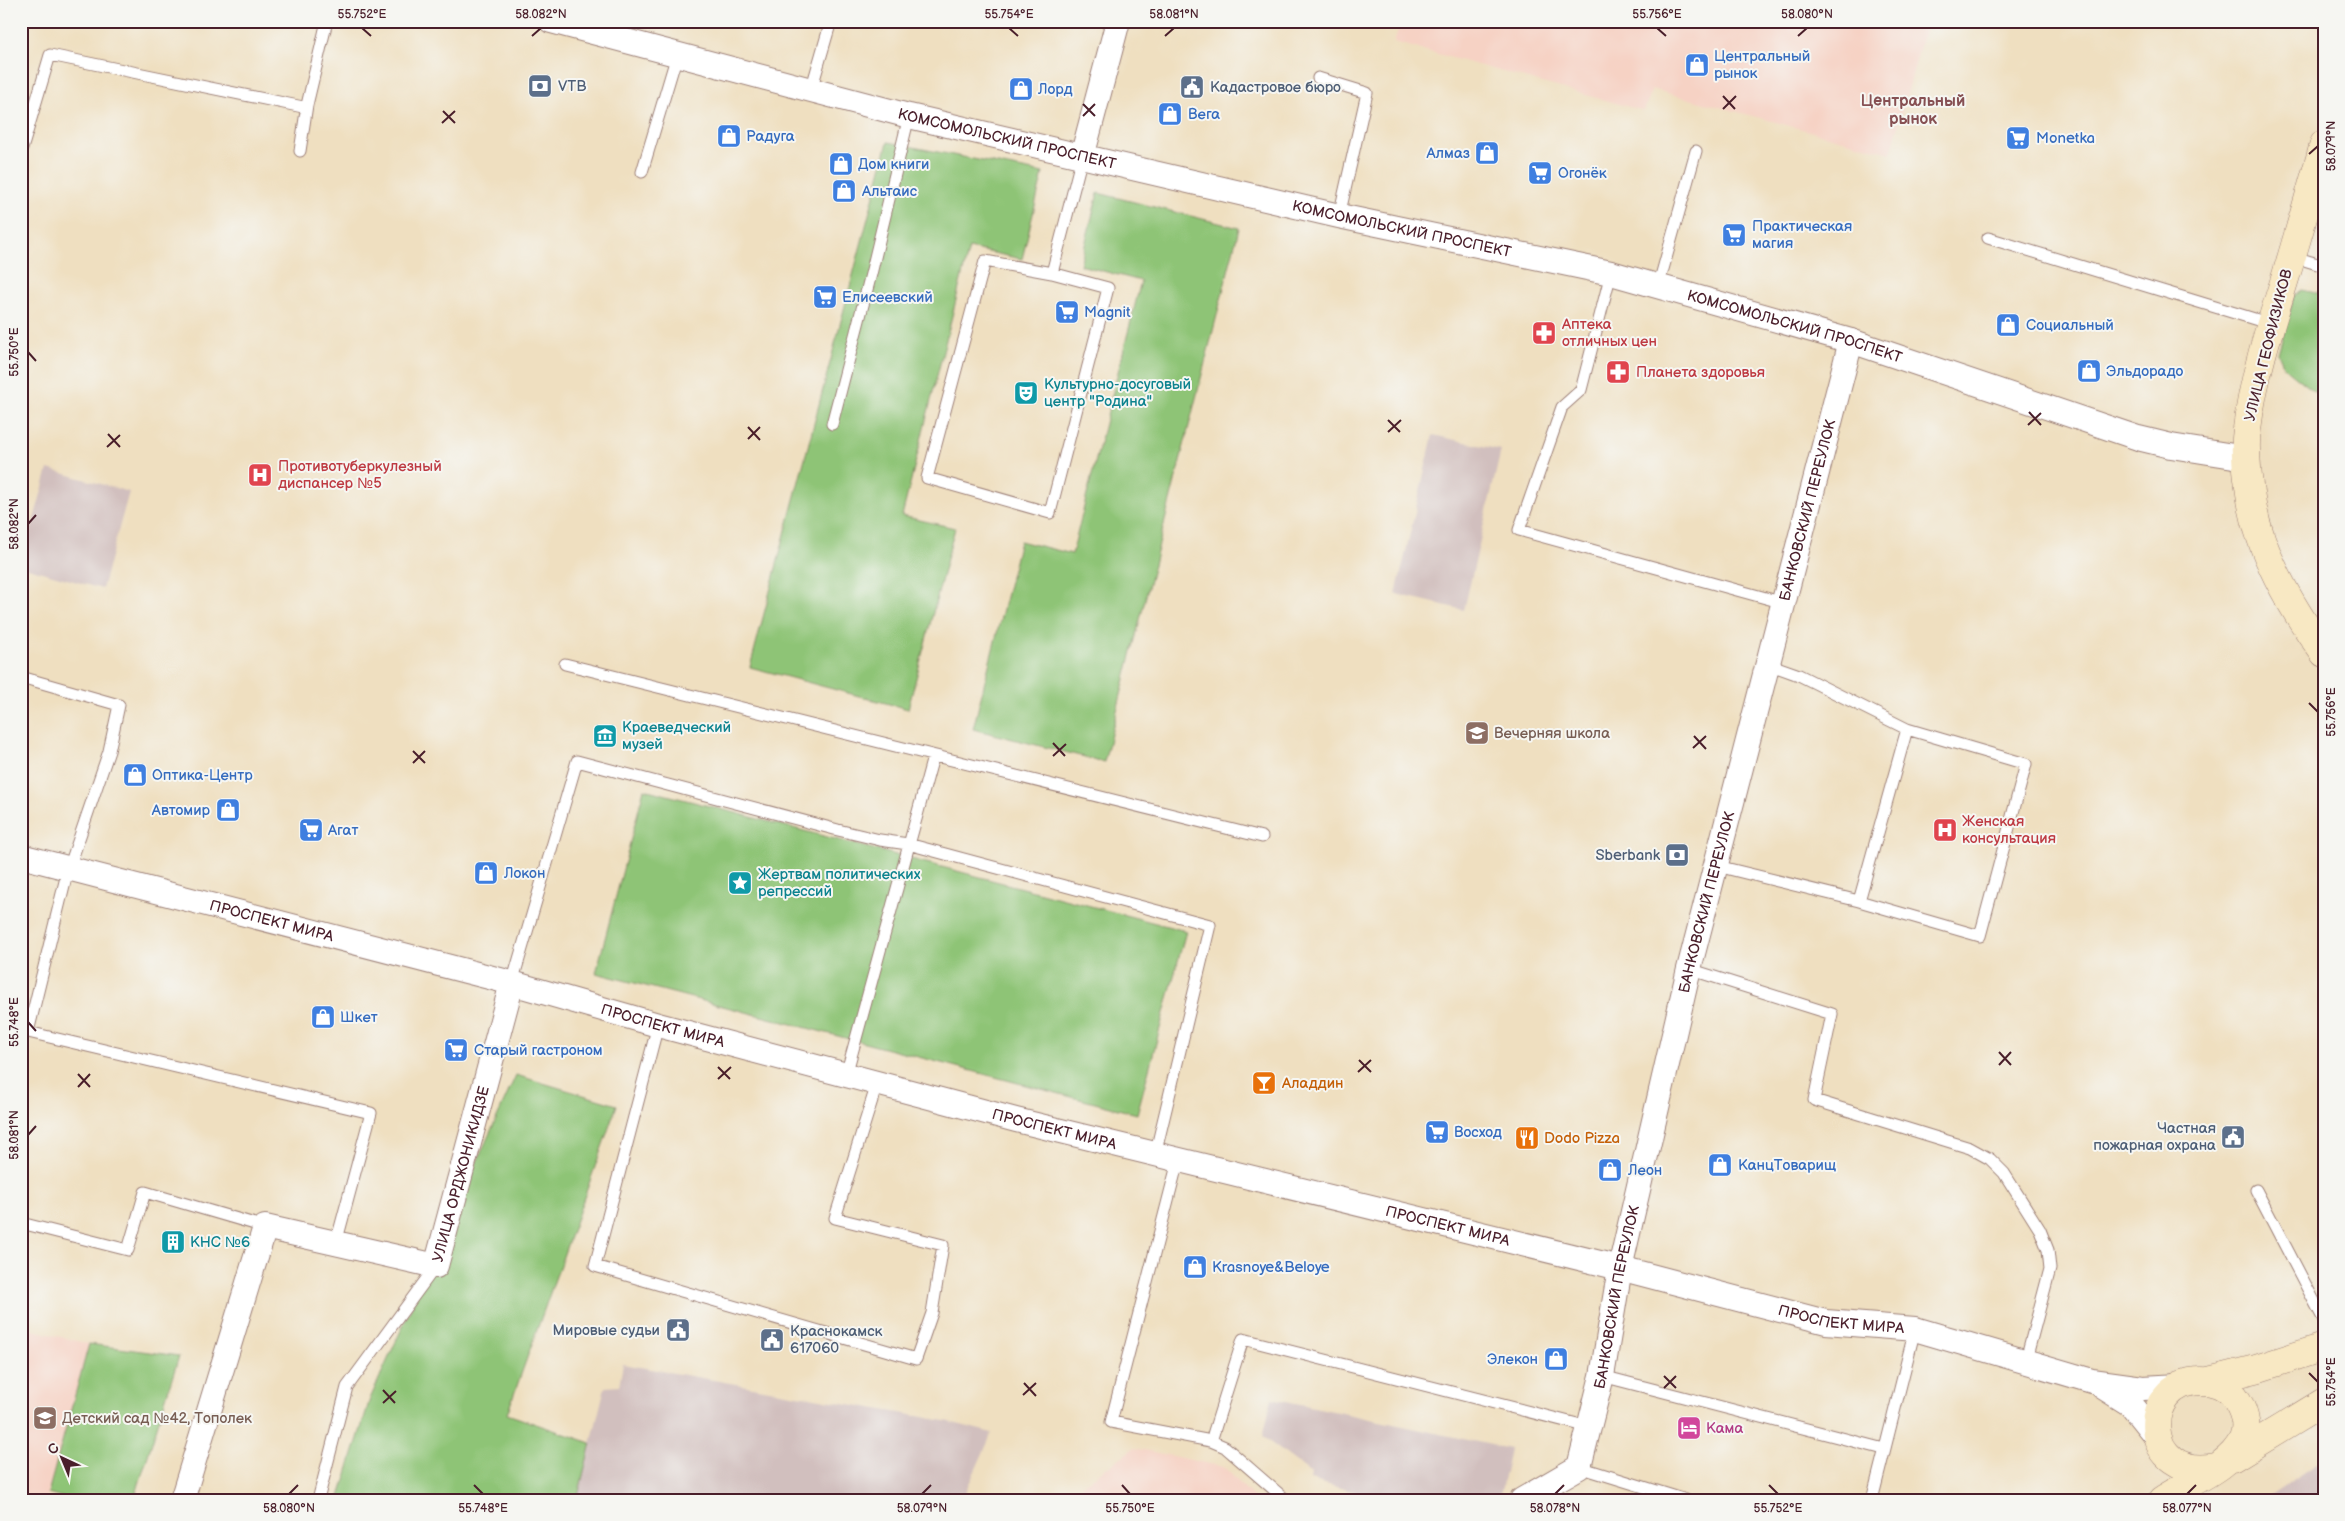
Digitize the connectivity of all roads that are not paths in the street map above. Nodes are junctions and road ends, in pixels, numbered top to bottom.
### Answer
1 (327, 21) edge
2 (551, 21) edge
3 (831, 21) edge
4 (1118, 21) edge
5 (677, 55) junction
6 (1318, 78) dead end
7 (811, 90) junction
8 (307, 104) junction
9 (909, 116) junction
10 (2324, 144) edge
11 (22, 149) dead end
12 (1696, 151) dead end
13 (300, 152) dead end
14 (1082, 157) junction
15 (642, 172) dead end
16 (2315, 212) edge
17 (1339, 216) junction
18 (1988, 238) dead end
19 (2292, 256) junction
20 (2324, 266) edge
21 (1052, 273) junction
22 (1611, 273) junction
23 (1658, 286) junction
24 (2271, 324) junction
25 (1851, 341) junction
26 (832, 424) dead end
27 (2246, 458) junction
28 (1784, 603) junction
29 (2324, 653) edge
30 (565, 664) dead end
31 (1768, 664) junction
32 (21, 677) edge
33 (1907, 729) junction
34 (933, 757) junction
35 (1262, 838) dead end
36 (908, 844) junction
37 (21, 856) edge
38 (1717, 866) junction
39 (68, 868) junction
40 (1859, 902) junction
41 (1689, 969) junction
42 (512, 983) junction
43 (658, 1026) junction
44 (24, 1031) edge
45 (846, 1075) junction
46 (877, 1084) junction
47 (1155, 1156) junction
48 (1178, 1161) junction
49 (2256, 1190) dead end
50 (21, 1223) edge
51 (265, 1227) junction
52 (336, 1243) junction
53 (436, 1266) junction
54 (1620, 1268) junction
55 (2324, 1320) edge
56 (1915, 1329) junction
57 (2324, 1347) edge
58 (2025, 1363) junction
59 (1602, 1376) junction
60 (2208, 1380) junction
61 (2092, 1381) junction
62 (2179, 1386) junction
63 (2324, 1402) edge
64 (1589, 1427) junction
65 (2158, 1438) junction
66 (1211, 1441) junction
67 (1884, 1449) junction
68 (2222, 1463) junction
69 (1579, 1467) junction
70 (182, 1500) edge
71 (318, 1500) edge
72 (1286, 1500) edge
73 (1522, 1500) edge
74 (1686, 1500) edge
75 (1872, 1500) edge
76 (2150, 1500) edge
77 (2162, 1500) edge

1 - 8 lane
2 - 5 street, КОМСОМОЛЬСКИЙ ПРОСПЕКТ
3 - 7 lane
4 - 14 street
5 - 7 street, КОМСОМОЛЬСКИЙ ПРОСПЕКТ
5 - 15 lane
6 - 17 lane
7 - 9 street, КОМСОМОЛЬСКИЙ ПРОСПЕКТ
8 - 11 lane
8 - 13 lane
9 - 14 street, КОМСОМОЛЬСКИЙ ПРОСПЕКТ
9 - 26 lane
10 - 16 main road, УЛИЦА ГЕОФИЗИКОВ
12 - 23 lane
14 - 17 street, КОМСОМОЛЬСКИЙ ПРОСПЕКТ
14 - 21 lane
16 - 19 main road, УЛИЦА ГЕОФИЗИКОВ
17 - 22 street, КОМСОМОЛЬСКИЙ ПРОСПЕКТ
18 - 24 lane
19 - 20 lane
19 - 24 main road, УЛИЦА ГЕОФИЗИКОВ
21 - 21 lane
22 - 23 street, КОМСОМОЛЬСКИЙ ПРОСПЕКТ
22 - 28 lane
23 - 25 street, КОМСОМОЛЬСКИЙ ПРОСПЕКТ
24 - 27 main road, УЛИЦА ГЕОФИЗИКОВ
25 - 27 street, КОМСОМОЛЬСКИЙ ПРОСПЕКТ
25 - 28 street, БАНКОВСКИЙ ПЕРЕУЛОК
27 - 29 main road, УЛИЦА ГЕОФИЗИКОВ
28 - 31 street, БАНКОВСКИЙ ПЕРЕУЛОК
30 - 34 lane
31 - 33 lane
31 - 38 street, БАНКОВСКИЙ ПЕРЕУЛОК
32 - 39 lane
33 - 40 lane
33 - 40 lane
34 - 35 lane
34 - 36 lane
36 - 42 lane
36 - 45 lane
36 - 47 lane
37 - 39 street, ПРОСПЕКТ МИРА
38 - 40 lane
38 - 41 street, БАНКОВСКИЙ ПЕРЕУЛОК
39 - 42 street, ПРОСПЕКТ МИРА
39 - 44 lane
41 - 54 street, БАНКОВСКИЙ ПЕРЕУЛОК
41 - 58 lane
42 - 43 street, ПРОСПЕКТ МИРА
42 - 53 street, УЛИЦА ОРДЖОНИКИДЗЕ
43 - 45 street, ПРОСПЕКТ МИРА
43 - 46 lane
44 - 52 lane
45 - 46 street, ПРОСПЕКТ МИРА
46 - 47 street, ПРОСПЕКТ МИРА
47 - 48 street, ПРОСПЕКТ МИРА
48 - 54 street, ПРОСПЕКТ МИРА
48 - 66 lane
49 - 55 lane
50 - 51 lane
51 - 52 street, УЛИЦА ОРДЖОНИКИДЗЕ
51 - 70 street
52 - 53 street, УЛИЦА ОРДЖОНИКИДЗЕ
53 - 71 lane
54 - 56 street, ПРОСПЕКТ МИРА
54 - 59 street, БАНКОВСКИЙ ПЕРЕУЛОК
56 - 58 street, ПРОСПЕКТ МИРА
56 - 67 lane
57 - 60 main road
58 - 61 street, ПРОСПЕКТ МИРА
59 - 64 street, БАНКОВСКИЙ ПЕРЕУЛОК
59 - 67 lane
60 - 62 main road
60 - 68 main road
61 - 62 street, ПРОСПЕКТ МИРА
61 - 65 street, ПРОСПЕКТ МИРА
62 - 65 main road
63 - 68 main road
64 - 66 lane
64 - 69 street, БАНКОВСКИЙ ПЕРЕУЛОК
65 - 68 main road
65 - 76 main road
66 - 72 lane
67 - 75 lane
68 - 77 main road
69 - 73 street
69 - 74 lane

